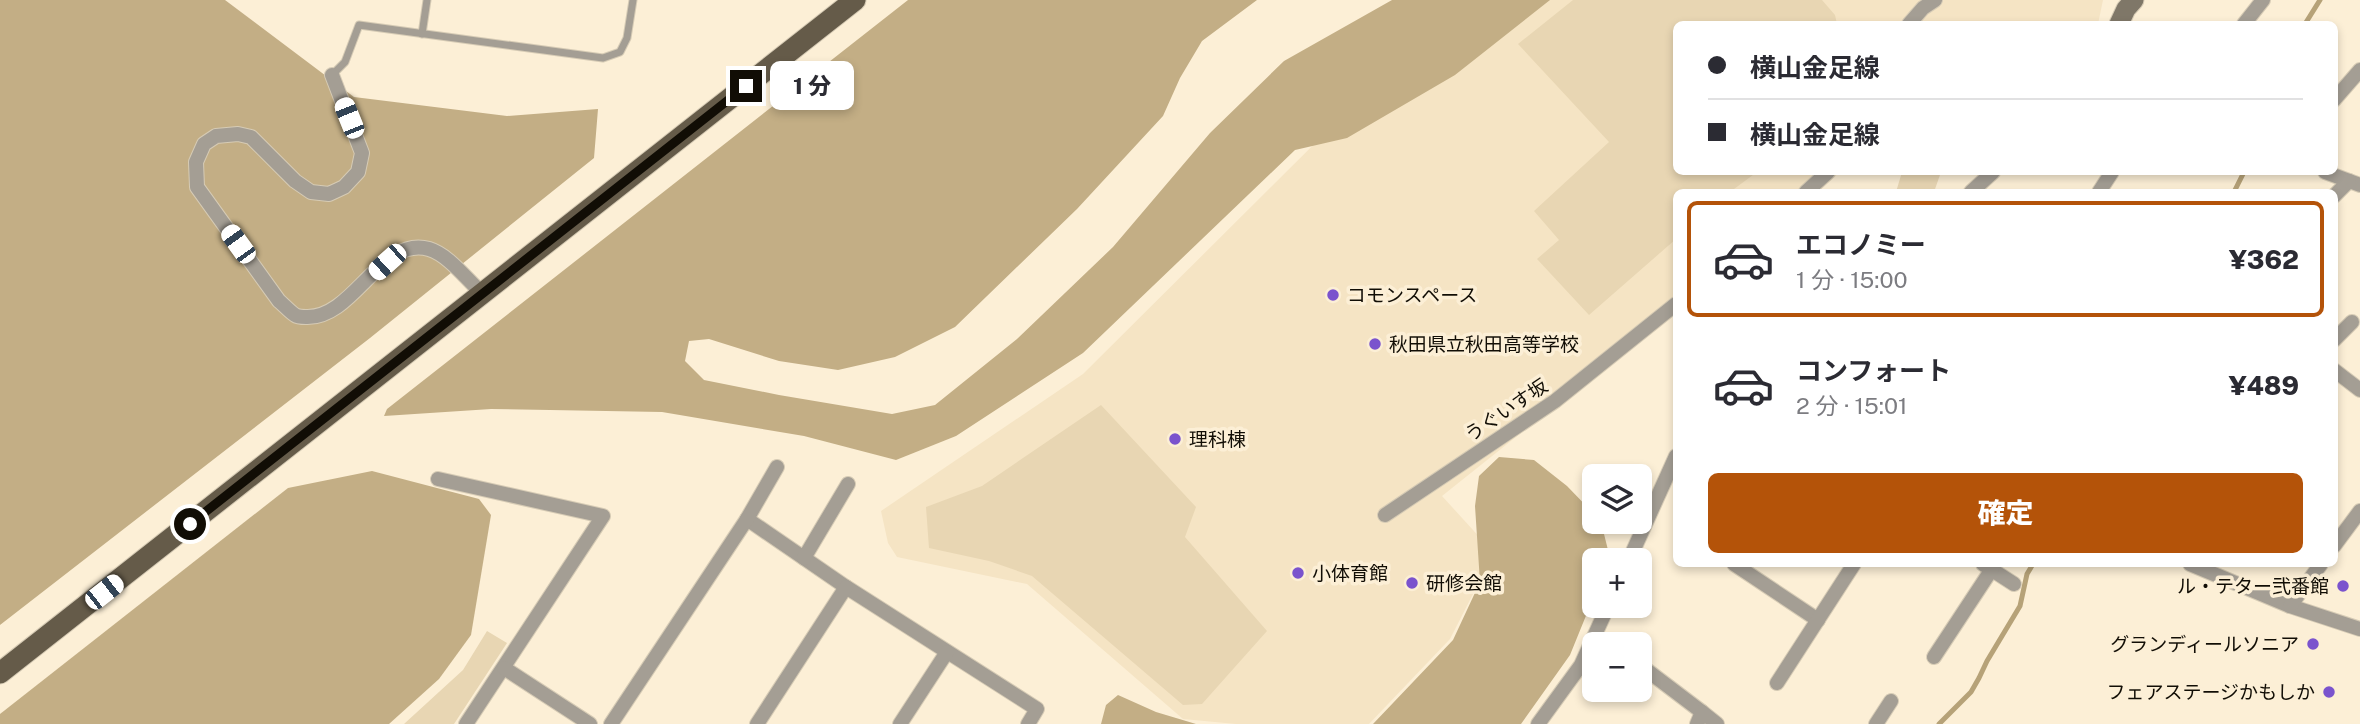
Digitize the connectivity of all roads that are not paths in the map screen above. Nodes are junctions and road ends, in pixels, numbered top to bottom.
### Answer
1 (427, 0) edge
2 (633, 0) edge
3 (855, 0) edge
4 (1935, 0) edge
5 (2134, 0) edge
6 (2263, 0) edge
7 (1912, 21) edge
8 (2120, 21) edge
9 (2246, 21) edge
10 (422, 34) junction
11 (2360, 70) edge
12 (332, 75) joint
13 (2338, 95) edge
14 (1825, 175) edge
15 (1990, 175) edge
16 (2333, 175) edge
17 (2355, 183) edge
18 (1809, 189) edge
19 (1974, 189) edge
20 (2338, 194) edge
21 (483, 294) junction
22 (1673, 306) edge
23 (2352, 322) dead end
24 (2338, 336) edge
25 (2338, 373) edge
26 (2360, 390) edge
27 (1673, 463) edge
28 (777, 467) dead end
29 (439, 479) dead end
30 (848, 484) dead end
31 (2360, 511) edge
32 (1385, 515) dead end
33 (747, 519) junction
34 (2338, 541) edge
35 (1634, 548) edge
36 (804, 558) junction
37 (1738, 567) edge
38 (1852, 567) edge
39 (1986, 567) edge
40 (1988, 567) edge
41 (2197, 567) edge
42 (2320, 567) edge
43 (2014, 584) dead end
44 (846, 587) junction
45 (2290, 606) junction
46 (1603, 618) edge
47 (1818, 620) junction
48 (2360, 629) edge
49 (947, 652) junction
50 (1934, 657) dead end
51 (504, 668) junction
52 (0, 673) edge
53 (1652, 676) edge
54 (1777, 682) dead end
55 (1891, 701) dead end
56 (1700, 718) edge
57 (466, 724) edge
58 (590, 724) edge
59 (611, 724) edge
60 (757, 724) edge
61 (900, 724) edge
62 (1028, 724) edge
63 (1538, 724) edge
64 (1717, 724) edge
65 (1876, 724) edge

1 - 10 lane
2 - 10 lane
3 - 21 main road
4 - 7 street
5 - 8 street
6 - 9 street
10 - 12 lane
11 - 13 street
12 - 21 street
14 - 18 street
15 - 19 street
16 - 17 street
17 - 20 street
21 - 52 main road
22 - 32 street, うぐいす坂
23 - 24 street
25 - 26 street
27 - 35 street
28 - 33 street
29 - 51 street
30 - 36 street
31 - 34 street
33 - 36 street
33 - 59 street
36 - 44 street
37 - 47 street
38 - 47 street
39 - 50 street
40 - 43 street
41 - 45 street
42 - 45 street
44 - 49 street
44 - 60 street
45 - 48 street
46 - 63 street
47 - 54 street
49 - 61 street
49 - 62 street
51 - 57 street
51 - 58 street
53 - 56 street
55 - 65 street
56 - 64 street

